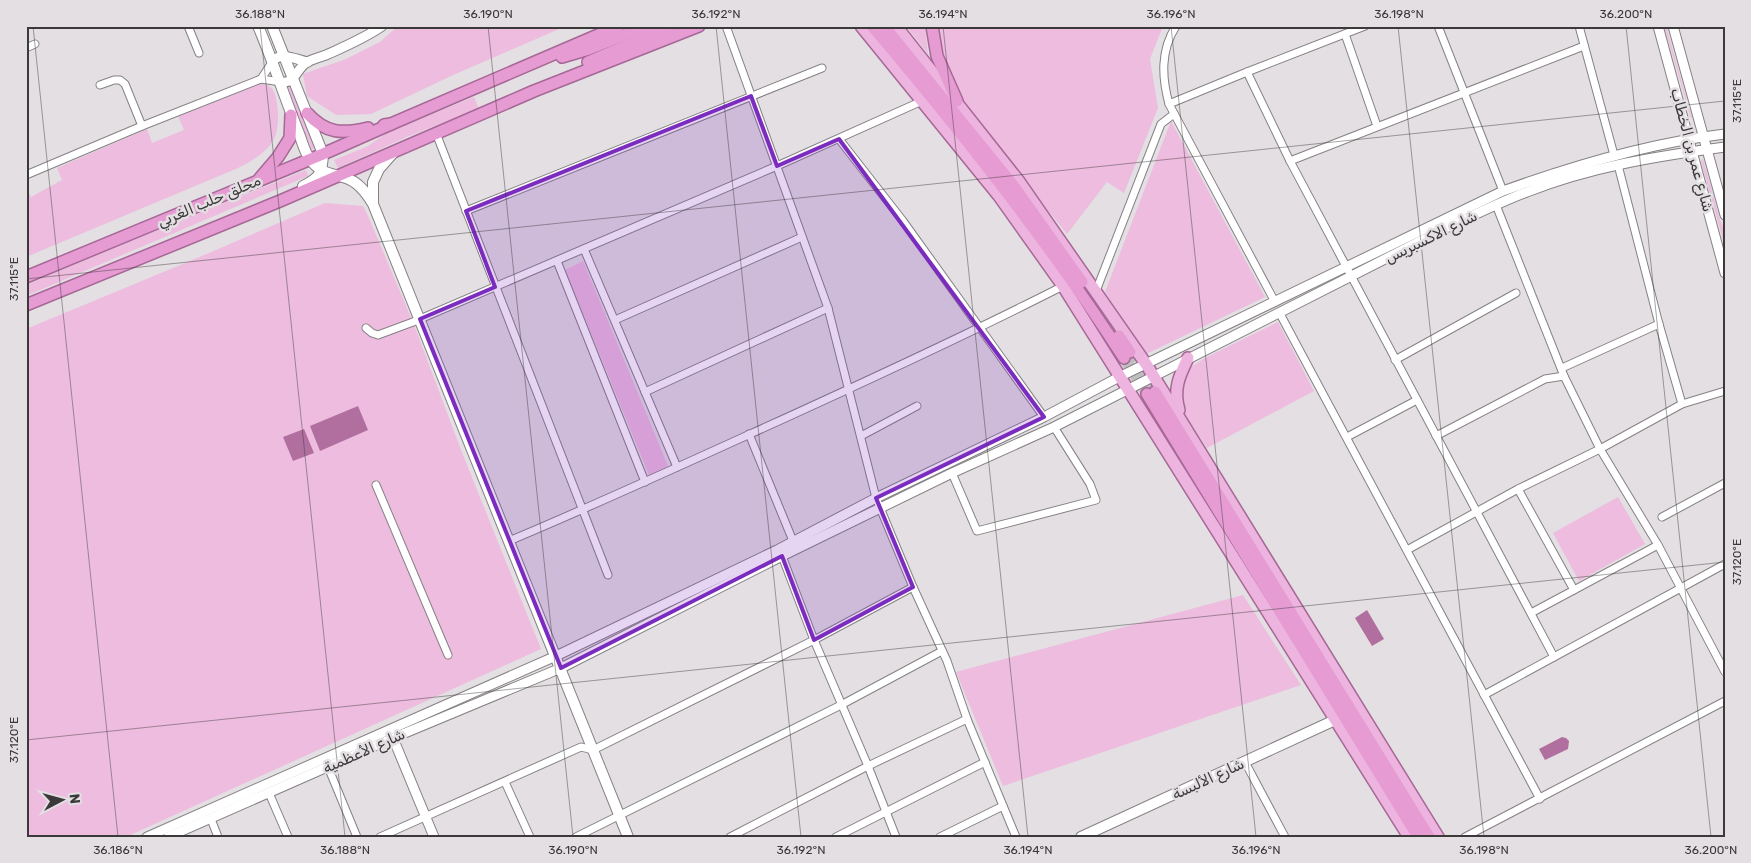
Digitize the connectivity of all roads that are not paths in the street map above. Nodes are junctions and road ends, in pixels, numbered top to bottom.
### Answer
1 (188, 26) edge
2 (258, 26) edge
3 (272, 26) edge
4 (382, 26) edge
5 (619, 26) edge
6 (647, 26) edge
7 (672, 26) edge
8 (699, 26) edge
9 (726, 26) edge
10 (861, 26) edge
11 (872, 26) edge
12 (884, 26) edge
13 (932, 26) edge
14 (1176, 26) edge
15 (1365, 26) edge
16 (1438, 26) edge
17 (1579, 26) edge
18 (1658, 26) edge
19 (1673, 26) edge
20 (1344, 34) junction
21 (892, 36) edge
22 (35, 44) dead end
23 (1584, 46) junction
24 (26, 48) edge
25 (199, 54) dead end
26 (284, 55) junction
27 (273, 61) junction
28 (308, 62) junction
29 (822, 68) dead end
30 (514, 70) junction
31 (1247, 72) junction
32 (261, 78) junction
33 (293, 79) junction
34 (280, 82) junction
35 (100, 85) dead end
36 (534, 91) junction
37 (1464, 94) junction
38 (751, 96) junction
39 (922, 101) junction
40 (958, 101) junction
41 (1169, 104) junction
42 (307, 113) junction
43 (1174, 114) junction
44 (292, 115) junction
45 (391, 124) junction
46 (142, 126) junction
47 (1377, 126) junction
48 (436, 134) junction
49 (1725, 134) edge
50 (1703, 136) junction
51 (839, 139) junction
52 (1689, 139) junction
53 (1725, 147) edge
54 (1706, 149) junction
55 (1692, 150) junction
56 (394, 152) junction
57 (323, 154) junction
58 (1614, 155) junction
59 (310, 159) junction
60 (1290, 161) junction
61 (1618, 165) junction
62 (777, 166) junction
63 (322, 171) junction
64 (26, 174) edge
65 (338, 177) junction
66 (259, 180) junction
67 (1009, 188) junction
68 (1503, 191) junction
69 (293, 196) junction
70 (374, 204) junction
71 (1496, 205) junction
72 (466, 211) junction
73 (1725, 215) edge
74 (802, 237) junction
75 (584, 249) junction
76 (557, 261) junction
77 (1346, 268) junction
78 (1725, 274) edge
79 (26, 277) edge
80 (1351, 277) junction
81 (1063, 286) junction
82 (496, 287) junction
83 (1096, 291) junction
84 (1516, 293) dead end
85 (1275, 302) junction
86 (26, 305) edge
87 (828, 308) junction
88 (1279, 312) junction
89 (420, 319) junction
90 (615, 320) junction
91 (1659, 324) junction
92 (366, 328) dead end
93 (979, 328) junction
94 (1127, 355) tunnel mouth
95 (1188, 358) junction
96 (1395, 360) junction
97 (1146, 364) junction
98 (1563, 372) junction
99 (1153, 375) junction
100 (1121, 376) junction
101 (1128, 388) junction
102 (849, 389) junction
103 (1725, 391) edge
104 (645, 392) junction
105 (1417, 400) junction
106 (1682, 404) junction
107 (917, 406) dead end
108 (1044, 417) junction
109 (1184, 426) junction
110 (1054, 427) junction
111 (750, 434) junction
112 (861, 436) junction
113 (1436, 436) junction
114 (1346, 438) junction
115 (1600, 449) junction
116 (677, 467) junction
117 (952, 473) junction
118 (645, 482) junction
119 (1725, 484) edge
120 (376, 485) dead end
121 (1518, 489) junction
122 (876, 498) junction
123 (881, 508) junction
124 (582, 510) junction
125 (1476, 512) junction
126 (1662, 517) dead end
127 (509, 541) junction
128 (793, 542) junction
129 (1658, 545) junction
130 (1407, 550) junction
131 (782, 556) junction
132 (1725, 564) edge
133 (608, 575) dead end
134 (913, 587) junction
135 (1680, 588) junction
136 (1574, 590) junction
137 (1531, 613) junction
138 (814, 640) junction
139 (942, 651) junction
140 (448, 655) dead end
141 (556, 656) junction
142 (1554, 657) junction
143 (561, 668) junction
144 (1725, 672) edge
145 (1484, 695) junction
146 (1725, 700) edge
147 (841, 705) junction
148 (967, 719) junction
149 (1335, 720) junction
150 (393, 738) junction
151 (593, 750) junction
152 (985, 762) junction
153 (1245, 762) junction
154 (868, 766) junction
155 (328, 767) junction
156 (505, 782) junction
157 (269, 793) junction
158 (1540, 799) junction
159 (1003, 806) junction
160 (886, 812) junction
161 (620, 815) junction
162 (426, 817) junction
163 (211, 819) junction
164 (148, 837) edge
165 (168, 837) edge
166 (218, 837) edge
167 (288, 837) edge
168 (357, 837) edge
169 (380, 837) edge
170 (434, 837) edge
171 (530, 837) edge
172 (576, 837) edge
173 (628, 837) edge
174 (730, 837) edge
175 (836, 837) edge
176 (896, 837) edge
177 (940, 837) edge
178 (1016, 837) edge
179 (1081, 837) edge
180 (1285, 837) edge
181 (1409, 837) edge
182 (1418, 837) edge
183 (1428, 837) edge
184 (1438, 837) edge
185 (1465, 837) edge

1 - 25 street
2 - 27 main road
3 - 26 main road
4 - 28 street
5 - 30 highway
6 - 30 highway
7 - 36 highway
8 - 36 highway
9 - 38 street
10 - 39 main road
11 - 21 highway
12 - 21 highway
13 - 40 highway
14 - 41 street
15 - 20 street
16 - 37 street
17 - 23 street
18 - 52 street, شارع عمر بن الخطاب
19 - 50 street, شارع عمر بن الخطاب
20 - 31 street
20 - 47 street
21 - 40 main road
21 - 67 highway
22 - 24 street
23 - 37 street
23 - 58 street
26 - 27 street
26 - 28 street
26 - 33 main road
27 - 32 street
27 - 34 main road
28 - 33 street
29 - 38 street
30 - 45 highway
31 - 41 street
31 - 60 street
32 - 34 street
32 - 46 street
33 - 34 street
33 - 42 main road
34 - 44 main road
35 - 46 street
36 - 48 highway, محلق حلب الغربي
37 - 47 street
37 - 68 street
38 - 62 street
38 - 72 street
39 - 51 street
39 - 67 main road
40 - 67 main road
41 - 43 street
42 - 45 highway
42 - 57 main road
43 - 83 street
43 - 85 street
44 - 59 main road
44 - 66 highway
45 - 57 highway, محلق حلب الغربي
46 - 64 street
47 - 60 street
48 - 56 highway, محلق حلب الغربي
48 - 72 street
49 - 50 street
50 - 52 street
50 - 54 street, شارع عمر بن الخطاب
51 - 62 street
51 - 93 street
52 - 55 street, شارع عمر بن الخطاب
52 - 58 street
53 - 54 street, شارع الاكسبريس
54 - 55 street, شارع الاكسبريس
54 - 73 street, شارع عمر بن الخطاب
55 - 61 street, شارع الاكسبريس
55 - 78 street, شارع عمر بن الخطاب
56 - 65 highway, محلق حلب الغربي
56 - 70 main road
57 - 59 highway, محلق حلب الغربي
57 - 63 main road
58 - 68 street
59 - 63 main road
59 - 66 highway, محلق حلب الغربي
60 - 77 street
61 - 71 street, شارع الاكسبريس
61 - 91 street
62 - 74 street
62 - 75 street
63 - 65 main road
63 - 69 main road
65 - 69 highway, محلق حلب الغربي
65 - 70 main road
66 - 79 highway, محلق حلب الغربي
67 - 81 main road
67 - 83 main road
67 - 94 highway
68 - 77 street
69 - 86 highway, محلق حلب الغربي
70 - 89 main road
71 - 80 street, شارع الاكسبريس
71 - 98 street
72 - 82 street
74 - 87 street
74 - 90 street
75 - 76 street
75 - 90 street
76 - 82 street
76 - 118 street
77 - 80 street
77 - 85 street
80 - 88 street, شارع الاكسبريس
80 - 96 street
81 - 93 street
81 - 100 main road
82 - 89 street
82 - 124 street
83 - 97 main road
84 - 96 street
85 - 97 street
87 - 102 street
87 - 104 street
88 - 95 street, شارع الاكسبريس
88 - 114 street
89 - 92 street
89 - 127 main road
90 - 104 street
91 - 98 street
91 - 106 street
93 - 102 street
93 - 108 street
95 - 99 street, شارع الاكسبريس
95 - 109 main road
96 - 105 street
97 - 99 main road
97 - 100 street
98 - 113 street
98 - 115 street
99 - 101 street, شارع الاكسبريس
99 - 109 main road
100 - 101 main road
100 - 108 street
101 - 110 street, شارع الاكسبريس
101 - 149 main road
102 - 111 street
102 - 112 street
103 - 106 street
104 - 116 street
105 - 113 street
105 - 114 street
106 - 115 street
107 - 112 street
108 - 122 street
109 - 184 main road
110 - 117 street, شارع الاكسبريس
110 - 117 street
111 - 116 street
111 - 128 street
112 - 122 street
113 - 125 street
114 - 130 street
115 - 121 street
115 - 129 street
116 - 118 street
117 - 123 street, شارع الاكسبريس
118 - 124 street
119 - 126 street
120 - 140 street
121 - 125 street
121 - 136 street
122 - 123 street
122 - 128 street
123 - 131 street, شارع الأعظمية
123 - 134 street
124 - 127 street
124 - 133 street
125 - 130 street
125 - 137 street
127 - 141 main road
128 - 141 street
129 - 135 street
129 - 136 street
130 - 145 street
131 - 138 street
131 - 143 street, شارع الأعظمية
132 - 135 street
134 - 138 street
134 - 139 street
135 - 142 street
135 - 144 street
136 - 137 street
137 - 142 street
138 - 147 street
138 - 151 street
139 - 147 street
139 - 148 street
141 - 143 main road
141 - 164 street
142 - 145 street
143 - 150 street, شارع الأعظمية
143 - 151 main road
145 - 158 street
146 - 158 street
147 - 154 street
147 - 161 street
148 - 152 street
148 - 154 street
149 - 153 main road, شارع الألبسة
149 - 181 main road
150 - 155 street, شارع الأعظمية
150 - 162 street
151 - 156 street
151 - 161 main road
152 - 159 street
152 - 160 street
153 - 179 main road, شارع الألبسة
153 - 180 street
154 - 160 street
154 - 174 street
155 - 157 street, شارع الأعظمية
155 - 168 street
156 - 162 street
156 - 171 street
157 - 163 street, شارع الأعظمية
157 - 167 street
158 - 185 street
159 - 177 street
159 - 178 street
160 - 175 street
160 - 176 street
161 - 172 street
161 - 173 main road
162 - 169 street
162 - 170 street
163 - 165 street, شارع الأعظمية
163 - 166 street
182 - 183 highway

